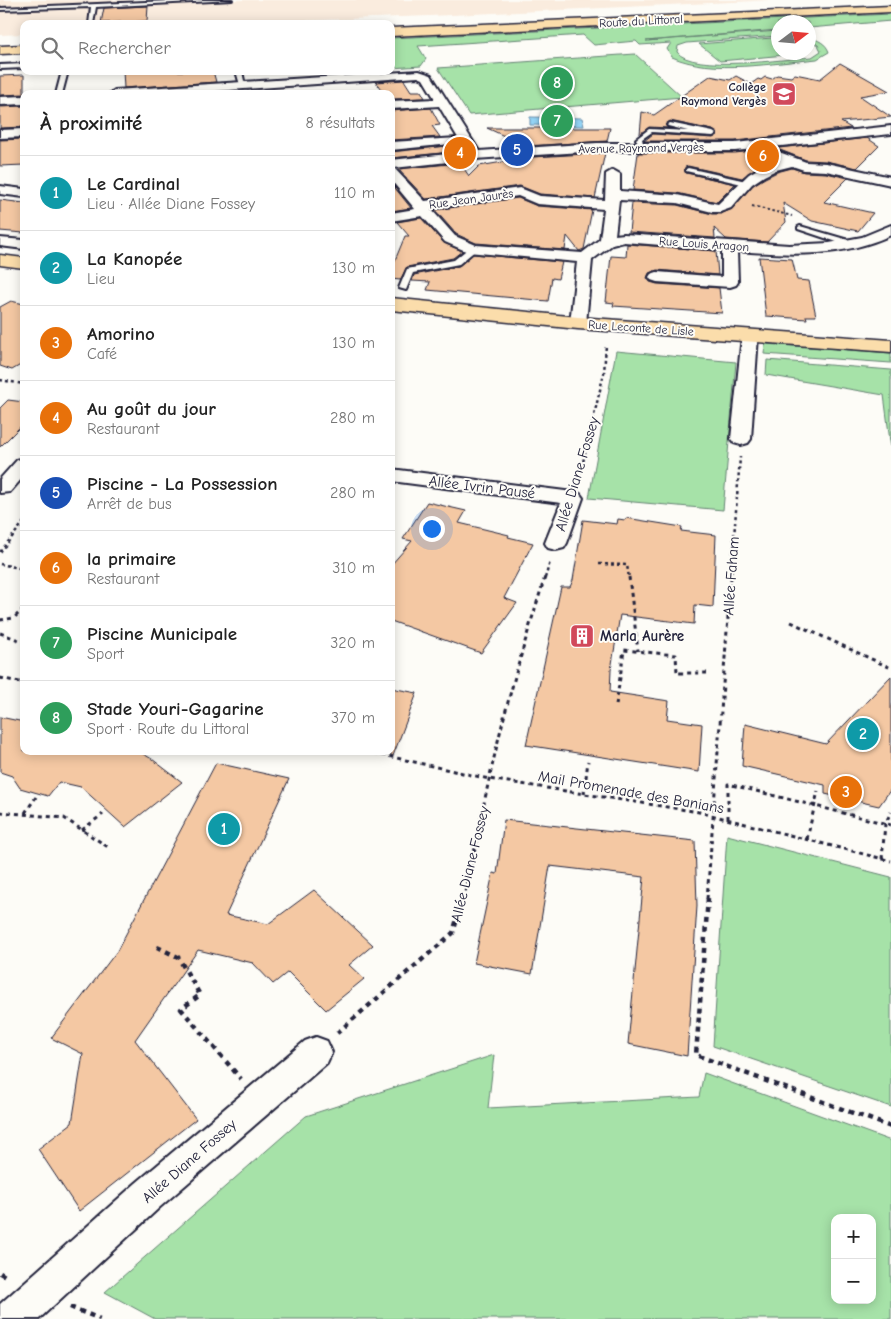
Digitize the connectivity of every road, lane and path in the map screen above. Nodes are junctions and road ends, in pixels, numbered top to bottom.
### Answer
1 (230, 0) edge
2 (188, 1) edge
3 (891, 1) edge
4 (94, 6) junction
5 (0, 10) edge
6 (891, 11) edge
7 (93, 13) junction
8 (83, 14) dead end
9 (92, 20) edge
10 (395, 24) edge
11 (395, 32) edge
12 (20, 41) edge
13 (0, 42) edge
14 (20, 50) edge
15 (0, 52) edge
16 (20, 66) edge
17 (0, 67) edge
18 (64, 75) edge
19 (240, 75) edge
20 (243, 85) junction
21 (60, 90) edge
22 (172, 90) edge
23 (20, 100) edge
24 (0, 101) edge
25 (443, 102) junction
26 (395, 105) edge
27 (670, 125) dead end
28 (891, 130) edge
29 (20, 133) edge
30 (0, 134) edge
31 (467, 140) junction
32 (764, 144) junction
33 (395, 146) edge
34 (642, 146) junction
35 (475, 155) junction
36 (793, 162) junction
37 (395, 164) edge
38 (688, 170) dead end
39 (613, 174) dead end
40 (395, 176) edge
41 (891, 181) edge
42 (746, 183) junction
43 (0, 190) edge
44 (20, 192) edge
45 (612, 200) junction
46 (730, 201) junction
47 (422, 208) junction
48 (395, 216) edge
49 (800, 228) joint
50 (891, 229) edge
51 (607, 241) junction
52 (0, 242) edge
53 (20, 244) edge
54 (852, 244) junction
55 (729, 245) junction
56 (473, 249) junction
57 (585, 258) junction
58 (0, 260) edge
59 (20, 262) edge
60 (657, 277) dead end
61 (404, 288) dead end
62 (395, 304) edge
63 (578, 323) junction
64 (750, 336) junction
65 (606, 345) dead end
66 (891, 346) edge
67 (0, 380) edge
68 (20, 383) edge
69 (741, 439) joint
70 (20, 468) edge
71 (395, 476) edge
72 (2, 488) edge
73 (573, 498) junction
74 (20, 527) edge
75 (556, 543) joint
76 (0, 552) edge
77 (0, 564) edge
78 (599, 564) dead end
79 (20, 568) edge
80 (20, 615) edge
81 (0, 620) edge
82 (791, 622) dead end
83 (0, 633) edge
84 (20, 640) edge
85 (638, 651) junction
86 (891, 668) edge
87 (707, 673) dead end
88 (0, 678) edge
89 (20, 682) edge
90 (616, 705) dead end
91 (384, 755) edge
92 (588, 761) dead end
93 (489, 779) junction
94 (818, 791) dead end
95 (584, 794) junction
96 (36, 798) dead end
97 (815, 806) junction
98 (0, 812) edge
99 (891, 812) edge
100 (25, 814) junction
101 (103, 814) dead end
102 (715, 816) junction
103 (728, 819) junction
104 (885, 824) junction
105 (891, 825) edge
106 (82, 830) junction
107 (807, 839) junction
108 (108, 847) dead end
109 (882, 859) junction
110 (891, 861) edge
111 (157, 947) dead end
112 (316, 1052) joint
113 (259, 1100) junction
114 (891, 1127) edge
115 (12, 1319) edge

1 - 2 lane
2 - 4 lane
3 - 10 main road, Route du Littoral
4 - 5 lane
4 - 7 lane
6 - 11 main road, Route du Littoral
7 - 8 lane
7 - 9 lane
12 - 13 main road
14 - 15 main road
16 - 17 lane
18 - 21 lane
19 - 20 lane
20 - 22 street
20 - 25 street
23 - 24 street
25 - 26 street
25 - 31 street
27 - 34 lane
28 - 32 street, Avenue Raymond Vergès
29 - 30 street
31 - 33 street
31 - 35 street
32 - 34 street, Avenue Raymond Vergès
32 - 36 street
34 - 35 street, Avenue Raymond Vergès
35 - 37 street, Avenue Raymond Vergès
36 - 41 street
36 - 42 street
38 - 42 lane
39 - 45 street
40 - 47 street, Rue Jean Jaurès
42 - 46 street
43 - 44 street
45 - 46 street, Rue Jean Jaurès
45 - 47 street, Rue Jean Jaurès
45 - 51 street
46 - 49 path
47 - 48 street, Rue Jean Jaurès
47 - 56 street, Rue Jean Jaurès
49 - 54 lane
50 - 54 street, Rue Louis Aragon
51 - 55 street, Rue Louis Aragon
51 - 57 street
52 - 53 street
54 - 55 street, Rue Louis Aragon
55 - 60 street
56 - 57 street, Rue Jean Jaurès
56 - 61 lane
57 - 63 street
58 - 59 main road
62 - 63 main road, Rue Leconte de Lisle
63 - 64 main road, Rue Leconte de Lisle
64 - 66 main road, Rue Leconte de Lisle
64 - 69 street
65 - 73 path, Allée Diane Fossey
67 - 68 path
69 - 102 path, Allée Faham
70 - 72 street
71 - 73 street, Allée Ivrin Pausé
73 - 75 street, Allée Diane Fossey
74 - 76 path
75 - 93 path, Allée Diane Fossey
77 - 79 path
78 - 85 path
80 - 81 path
82 - 86 path
83 - 84 path
85 - 87 path
85 - 90 path
88 - 89 path
91 - 93 path, Mail Promenade des Banians
92 - 95 path
93 - 95 path, Mail Promenade des Banians
93 - 112 path, Allée Diane Fossey
94 - 97 path
95 - 102 path, Mail Promenade des Banians
96 - 100 path
97 - 103 path
97 - 104 path
97 - 107 path
98 - 100 path
99 - 104 path
100 - 106 path
101 - 106 path
102 - 103 path, Mail Promenade des Banians
102 - 114 path, Allée Faham
103 - 107 path, Mail Promenade des Banians
104 - 105 path
104 - 109 path
106 - 108 path
107 - 109 path, Mail Promenade des Banians
109 - 110 path, Mail Promenade des Banians
111 - 113 path
112 - 113 street, Allée Diane Fossey
113 - 115 street, Allée Diane Fossey

